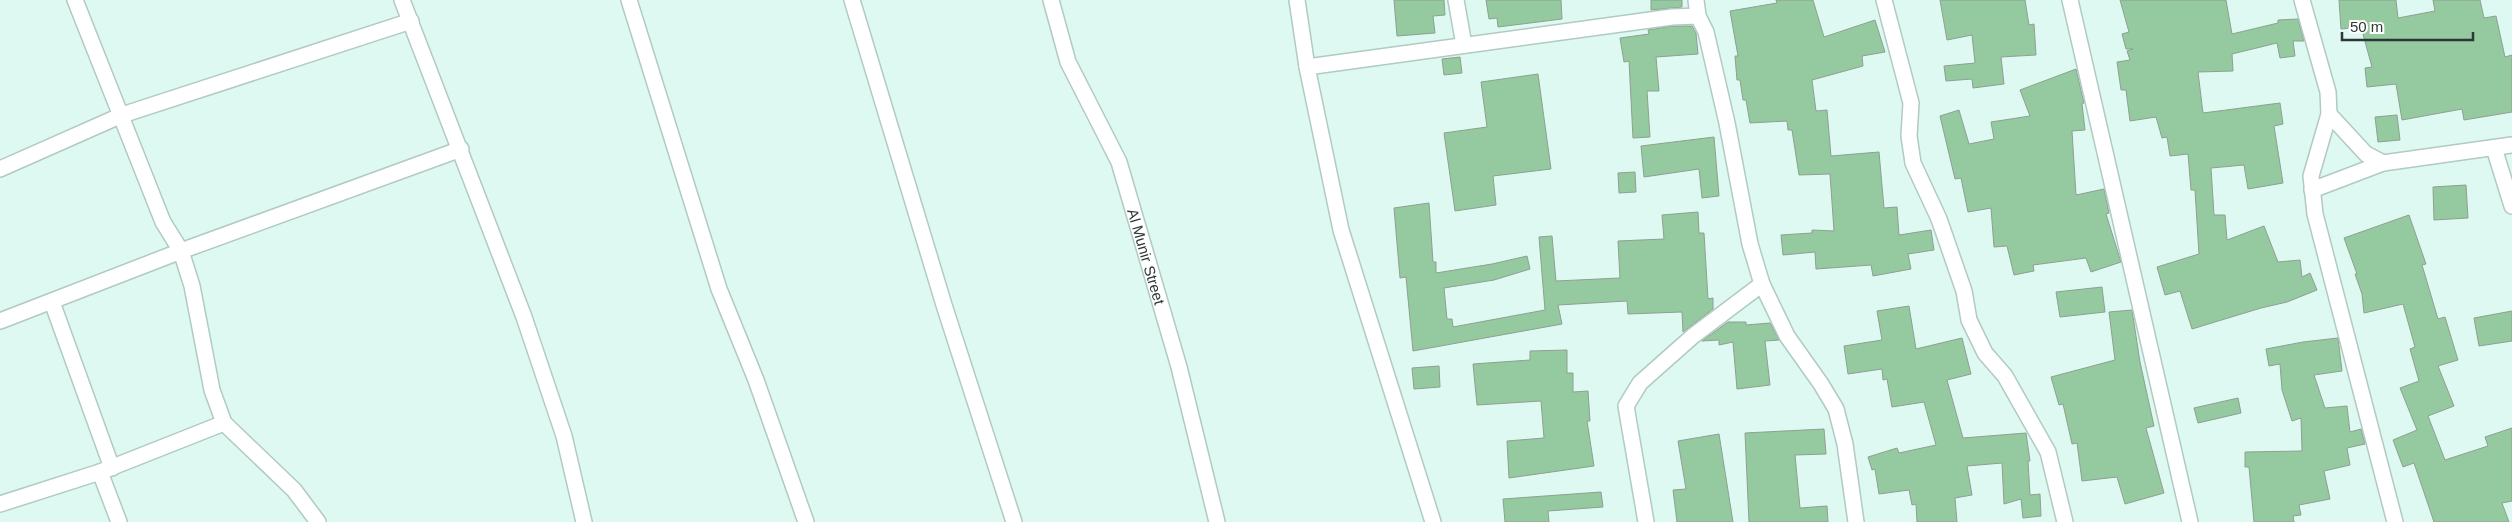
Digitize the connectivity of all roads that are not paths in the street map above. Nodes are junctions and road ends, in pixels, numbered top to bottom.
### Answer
1 (75, 0) edge
2 (402, 0) edge
3 (629, 0) edge
4 (852, 0) edge
5 (1051, 0) edge
6 (1297, 0) edge
7 (1456, 0) edge
8 (1696, 0) edge
9 (1884, 0) edge
10 (2070, 0) edge
11 (2302, 0) edge
12 (1698, 16) junction
13 (411, 21) junction
14 (1464, 45) junction
15 (1307, 67) junction
16 (2329, 114) junction
17 (122, 115) junction
18 (2511, 144) edge
19 (2494, 148) junction
20 (461, 150) junction
21 (2382, 163) junction
22 (0, 169) edge
23 (2312, 190) junction
24 (2512, 206) edge
25 (180, 251) junction
26 (1762, 284) junction
27 (52, 302) junction
28 (0, 321) edge
29 (224, 423) junction
30 (106, 470) junction
31 (0, 504) edge
32 (119, 522) edge
33 (318, 522) edge
34 (584, 522) edge
35 (806, 522) edge
36 (1014, 522) edge
37 (1217, 522) edge
38 (1433, 522) edge
39 (1646, 522) edge
40 (1856, 522) edge
41 (2065, 522) edge
42 (2190, 522) edge
43 (2395, 522) edge

1 - 17 street
2 - 13 street
3 - 35 street
4 - 36 street
5 - 37 street, Al Munir Street
6 - 15 street
7 - 14 street
8 - 12 street
9 - 41 street
10 - 42 street
11 - 16 street
12 - 14 street
12 - 26 street
13 - 17 street
13 - 20 street
14 - 15 street
15 - 38 street
16 - 21 street
16 - 23 street
17 - 22 street
17 - 25 street
18 - 19 street
19 - 21 street
19 - 24 street
20 - 25 street
20 - 34 street
21 - 23 street
23 - 43 street
25 - 27 street
25 - 29 street
26 - 39 street
26 - 40 street
27 - 28 street
27 - 30 street
29 - 30 street
29 - 33 street
30 - 31 street
30 - 32 street

